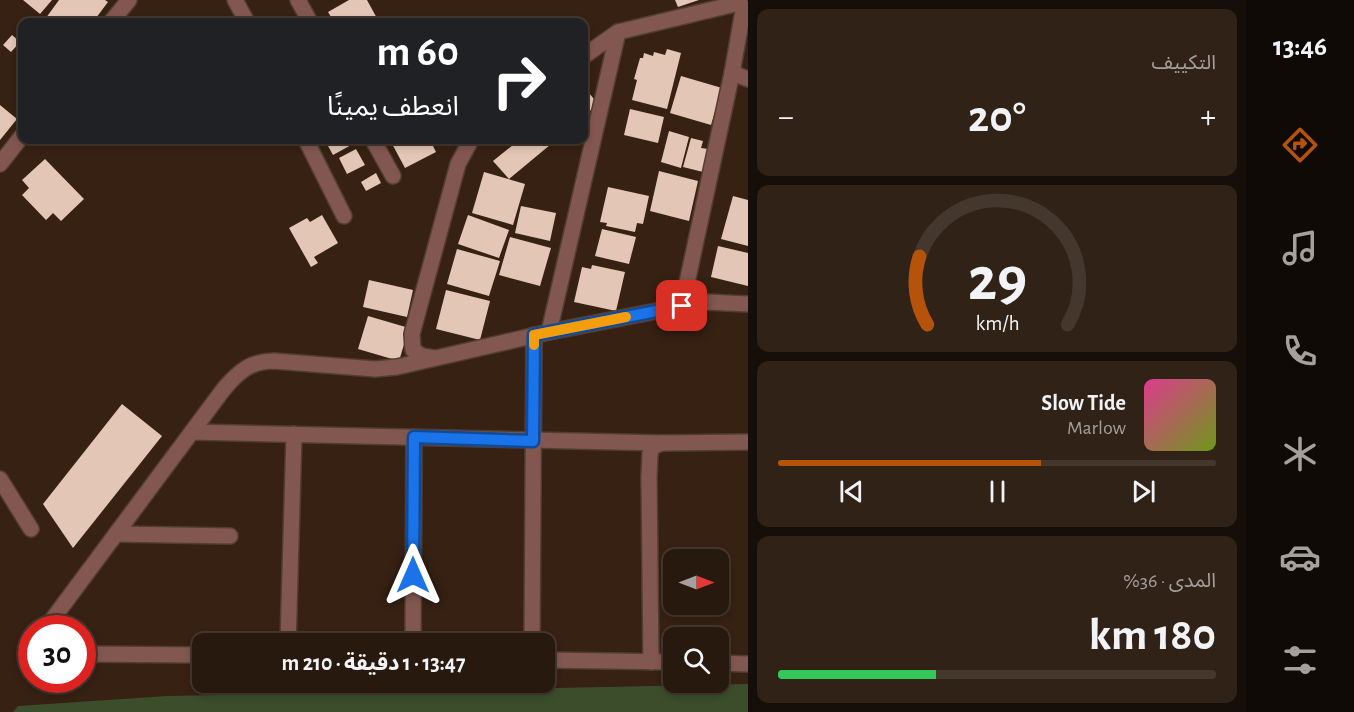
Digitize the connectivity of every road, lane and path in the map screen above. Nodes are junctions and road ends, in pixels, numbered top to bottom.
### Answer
1 (129, 0) edge
2 (236, 0) edge
3 (298, 0) edge
4 (114, 18) edge
5 (245, 18) edge
6 (308, 18) edge
7 (618, 32) junction
8 (588, 53) edge
9 (732, 73) junction
10 (748, 79) edge
11 (18, 141) edge
12 (308, 144) edge
13 (375, 144) edge
14 (469, 144) edge
15 (0, 164) edge
16 (393, 176) dead end
17 (344, 216) dead end
18 (748, 304) edge
19 (682, 306) junction
20 (542, 334) junction
21 (434, 357) junction
22 (192, 432) junction
23 (294, 434) junction
24 (414, 437) junction
25 (533, 441) junction
26 (748, 442) edge
27 (662, 443) junction
28 (0, 479) edge
29 (31, 529) dead end
30 (116, 534) junction
31 (230, 536) dead end
32 (56, 615) edge
33 (288, 633) edge
34 (413, 633) edge
35 (532, 633) edge
36 (96, 654) edge
37 (192, 655) edge
38 (555, 660) edge
39 (651, 662) junction
40 (663, 662) edge
41 (729, 663) edge
42 (748, 664) edge

1 - 4 street
2 - 5 street
3 - 6 street
7 - 8 street
7 - 9 street
7 - 20 street
9 - 10 street
9 - 19 street
11 - 15 street
12 - 17 street
13 - 16 street
14 - 21 street
18 - 19 street
19 - 20 street
20 - 21 street
20 - 25 street
21 - 22 street
22 - 23 street
22 - 30 street
23 - 24 street
23 - 33 street
24 - 25 street
24 - 34 street
25 - 27 street
25 - 35 street
26 - 27 street
27 - 39 street
28 - 29 street
30 - 31 street
30 - 32 street
36 - 37 street
38 - 39 street
39 - 40 street
41 - 42 street

